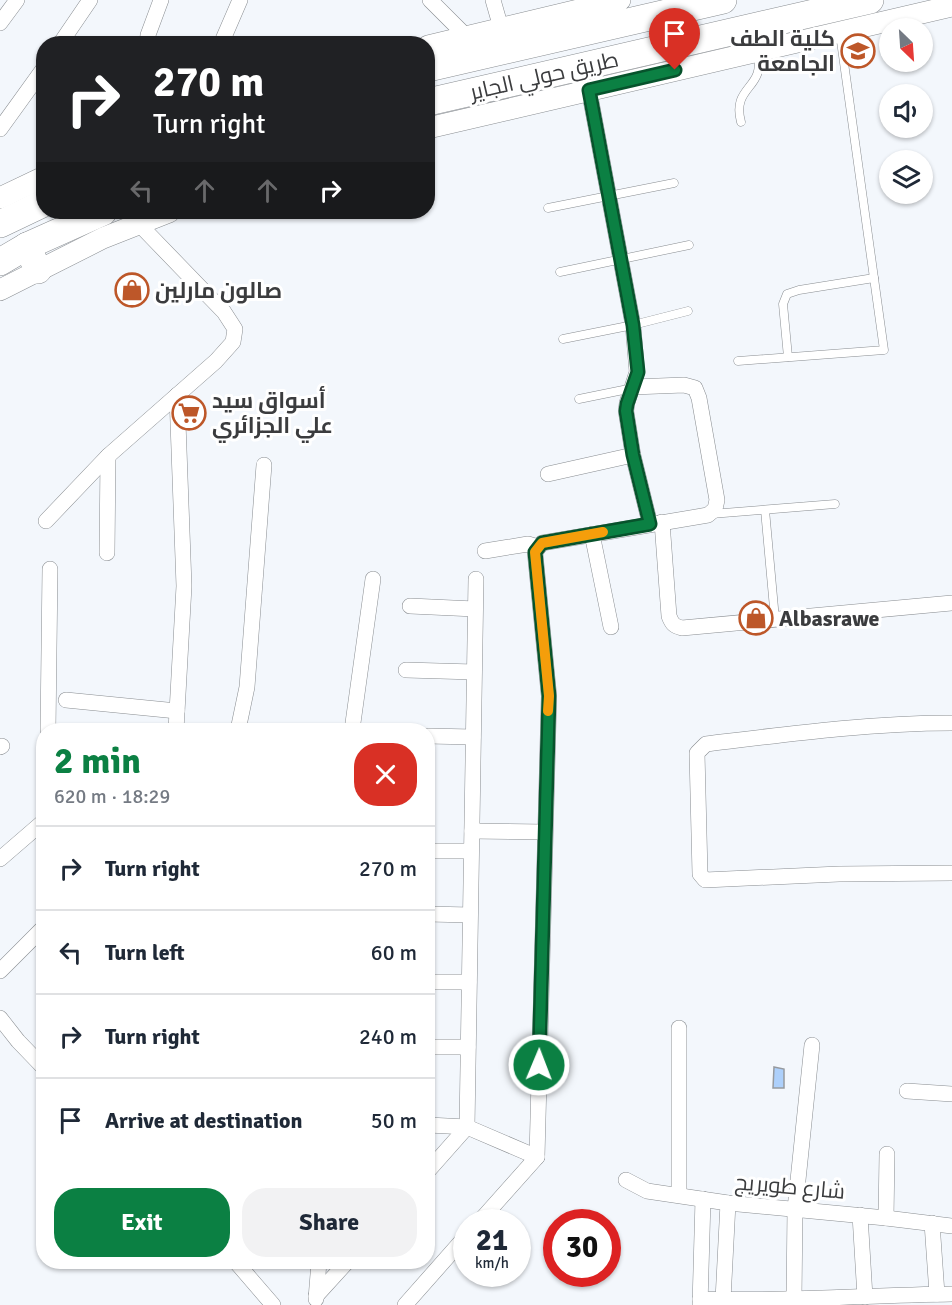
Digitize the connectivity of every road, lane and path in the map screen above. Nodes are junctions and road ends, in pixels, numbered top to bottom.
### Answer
1 (17, 0) edge
2 (90, 0) edge
3 (161, 0) edge
4 (240, 0) edge
5 (430, 0) edge
6 (493, 0) edge
7 (723, 0) edge
8 (870, 0) edge
9 (612, 1) edge
10 (952, 6) edge
11 (662, 7) edge
12 (0, 23) edge
13 (501, 28) junction
14 (839, 32) junction
15 (65, 36) edge
16 (148, 36) edge
17 (224, 36) edge
18 (467, 37) junction
19 (435, 44) edge
20 (757, 52) junction
21 (435, 66) edge
22 (36, 79) edge
23 (589, 90) junction
24 (523, 92) junction
25 (435, 101) edge
26 (741, 122) dead end
27 (435, 125) edge
28 (0, 129) edge
29 (36, 183) edge
30 (674, 183) dead end
31 (609, 196) junction
32 (36, 203) edge
33 (548, 207) dead end
34 (4, 209) edge
35 (92, 219) edge
36 (149, 219) edge
37 (138, 223) junction
38 (689, 245) dead end
39 (33, 258) junction
40 (621, 259) junction
41 (0, 262) edge
42 (560, 272) dead end
43 (874, 278) junction
44 (0, 290) edge
45 (688, 311) dead end
46 (633, 325) junction
47 (563, 339) dead end
48 (788, 357) junction
49 (738, 361) dead end
50 (633, 387) junction
51 (177, 395) junction
52 (579, 399) dead end
53 (633, 455) junction
54 (108, 456) junction
55 (264, 465) dead end
56 (548, 474) dead end
57 (835, 504) dead end
58 (765, 510) junction
59 (708, 515) junction
60 (46, 521) dead end
61 (656, 523) junction
62 (592, 534) junction
63 (538, 547) junction
64 (485, 551) dead end
65 (107, 553) dead end
66 (50, 569) dead end
67 (373, 579) dead end
68 (476, 579) dead end
69 (952, 603) edge
70 (410, 606) dead end
71 (475, 609) junction
72 (775, 619) junction
73 (611, 627) dead end
74 (406, 670) dead end
75 (474, 672) junction
76 (66, 700) dead end
77 (177, 711) junction
78 (48, 723) edge
79 (176, 723) edge
80 (239, 723) edge
81 (353, 723) edge
82 (952, 723) edge
83 (435, 736) edge
84 (473, 737) junction
85 (36, 828) edge
86 (472, 831) junction
87 (544, 832) junction
88 (435, 851) edge
89 (471, 851) junction
90 (0, 859) edge
91 (952, 873) edge
92 (435, 914) edge
93 (470, 915) junction
94 (36, 935) edge
95 (0, 970) edge
96 (435, 982) edge
97 (469, 982) junction
98 (0, 1018) edge
99 (679, 1028) dead end
100 (812, 1045) dead end
101 (435, 1047) edge
102 (468, 1047) junction
103 (36, 1060) edge
104 (907, 1091) dead end
105 (952, 1094) edge
106 (435, 1125) edge
107 (467, 1127) junction
108 (887, 1154) dead end
109 (537, 1157) junction
110 (435, 1163) edge
111 (626, 1180) dead end
112 (679, 1195) junction
113 (703, 1199) junction
114 (728, 1203) junction
115 (491, 1209) edge
116 (795, 1209) junction
117 (860, 1215) junction
118 (886, 1218) junction
119 (932, 1223) junction
120 (952, 1226) edge
121 (453, 1251) edge
122 (242, 1269) edge
123 (318, 1269) edge
124 (341, 1269) edge
125 (944, 1294) edge
126 (865, 1297) junction
127 (794, 1299) junction
128 (723, 1300) junction
129 (316, 1301) edge
130 (700, 1302) edge
131 (835, 1302) edge
132 (273, 1305) edge
133 (405, 1305) edge

1 - 12 street
2 - 15 street
3 - 16 street
4 - 17 street
5 - 18 street
6 - 13 street
7 - 11 highway, طريق حولي الجاير
8 - 24 highway, طريق حولي الجاير
9 - 13 main road
10 - 14 main road
11 - 21 highway, طريق حولي الجاير
13 - 18 main road
14 - 20 main road
14 - 43 lane
18 - 19 main road
20 - 23 main road
20 - 26 lane
22 - 28 street
23 - 24 main road
23 - 31 street
24 - 25 highway, طريق حولي الجاير
24 - 27 main road
29 - 34 main road
30 - 31 lane
31 - 33 lane
31 - 40 street
32 - 34 highway
35 - 39 highway
36 - 37 main road
37 - 39 main road
37 - 51 street
38 - 40 lane
39 - 41 highway
39 - 44 main road
40 - 42 lane
40 - 46 street
43 - 48 lane
43 - 48 lane
45 - 46 lane
46 - 47 lane
46 - 50 street
48 - 49 lane
50 - 52 lane
50 - 53 street
50 - 59 street
51 - 54 street
51 - 77 street
53 - 56 street
53 - 61 street
54 - 60 street
54 - 65 street
55 - 80 street
57 - 58 lane
58 - 59 lane
58 - 72 lane
59 - 61 street
61 - 62 street
61 - 72 street
62 - 63 street
62 - 73 street
63 - 64 street
63 - 87 street
66 - 78 street
67 - 81 street
68 - 71 street
69 - 72 street
70 - 71 street
71 - 75 street
74 - 75 street
75 - 84 street
76 - 77 street
77 - 79 street
82 - 91 street
83 - 84 street
84 - 86 street
85 - 90 street
86 - 87 street
86 - 89 street
87 - 109 street
88 - 89 street
89 - 93 street
92 - 93 street
93 - 97 street
94 - 95 street
96 - 97 street
97 - 102 street
98 - 103 street
99 - 112 street
100 - 116 street
101 - 102 street
102 - 107 street
104 - 105 street
106 - 107 street
107 - 109 street
107 - 110 street
108 - 118 street
109 - 115 street
111 - 112 street, شارع طويريج
112 - 113 street, شارع طويريج
113 - 114 street, شارع طويريج
113 - 130 street
114 - 116 street, شارع طويريج
114 - 128 street
116 - 117 street, شارع طويريج
116 - 127 street
117 - 118 street, شارع طويريج
117 - 126 street
118 - 119 street, شارع طويريج
119 - 120 street, شارع طويريج
119 - 125 street
121 - 133 street
122 - 132 street
123 - 129 street
124 - 129 street
125 - 126 street
126 - 131 street
127 - 128 street
127 - 131 street
128 - 130 street

